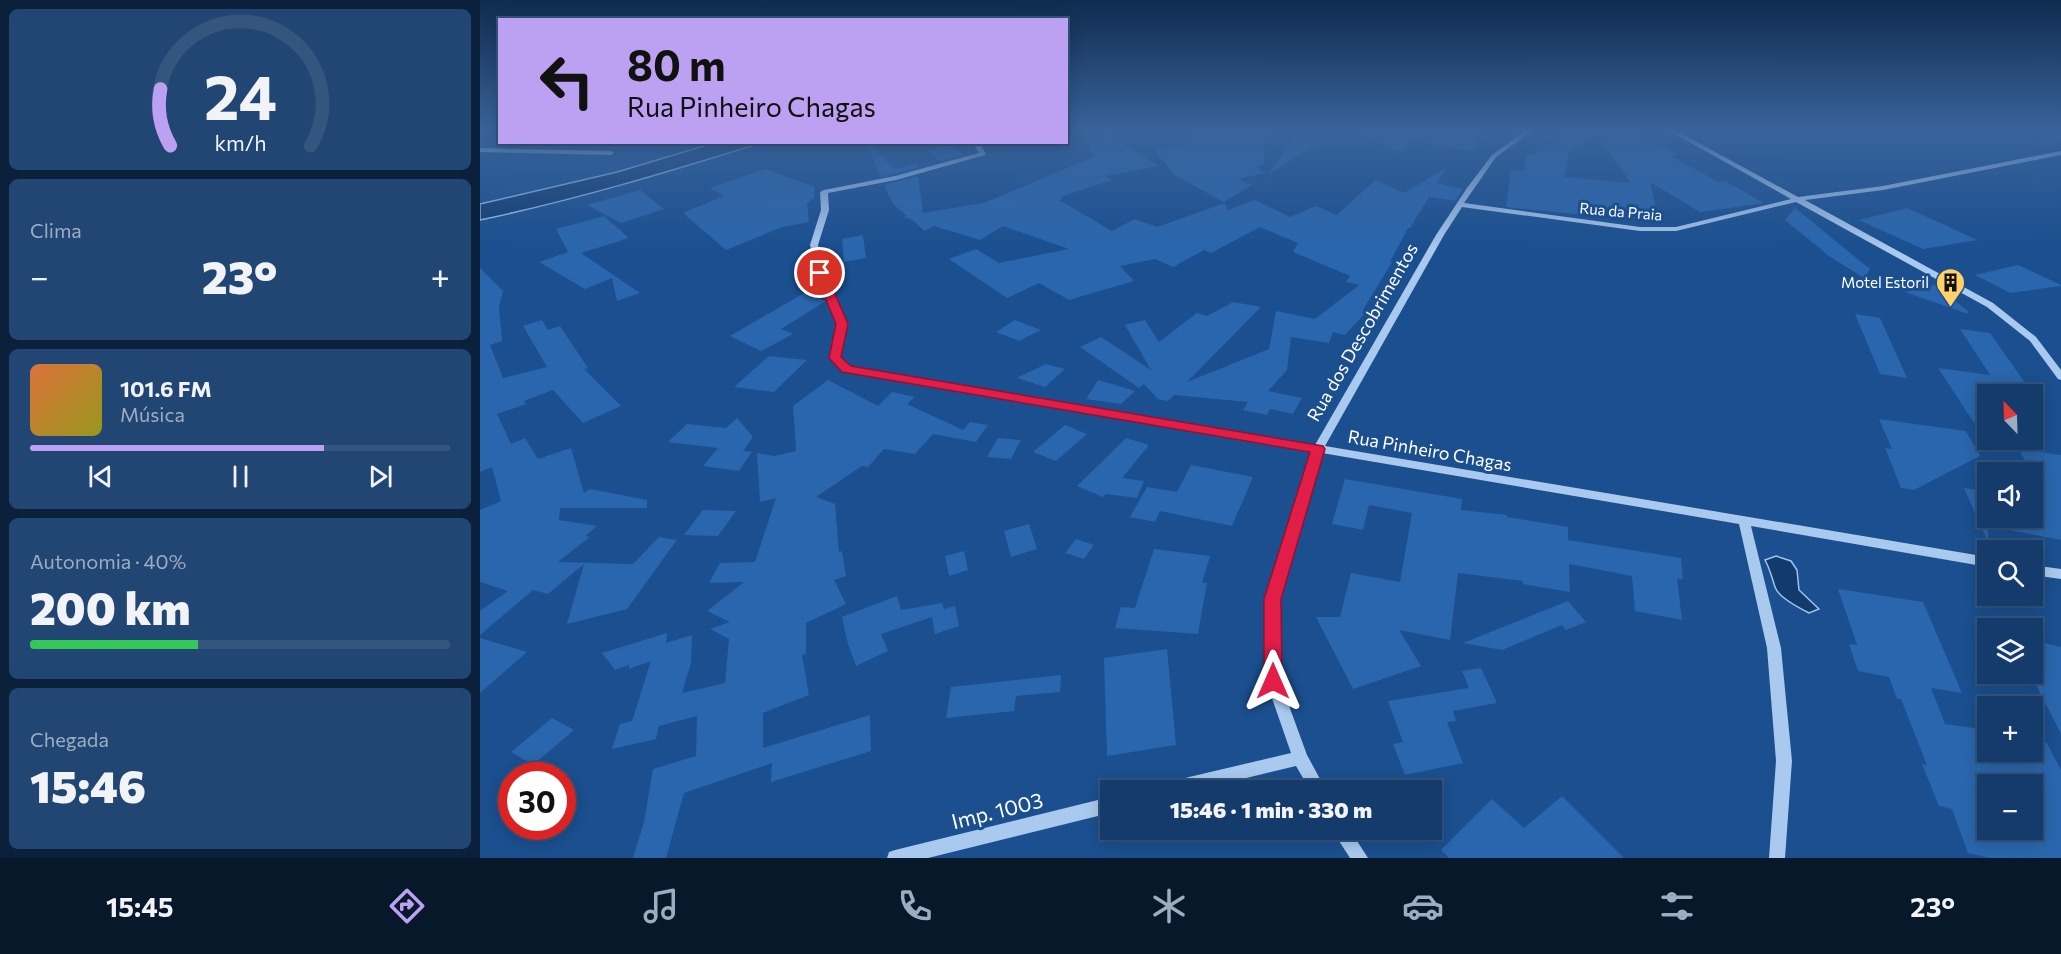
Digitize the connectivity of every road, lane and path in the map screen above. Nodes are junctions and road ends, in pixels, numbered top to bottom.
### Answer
1 (928, 169) edge
2 (1485, 169) edge
3 (1743, 169) edge
4 (1979, 169) edge
5 (1799, 199) junction
6 (1460, 205) junction
7 (2061, 377) edge
8 (1318, 449) junction
9 (1744, 521) junction
10 (1977, 560) edge
11 (2043, 572) edge
12 (2061, 574) edge
13 (1300, 758) junction
14 (1209, 780) edge
15 (1312, 780) edge
16 (1100, 807) edge
17 (1347, 840) edge
18 (896, 858) edge
19 (1360, 858) edge
20 (1777, 858) edge

1 - 8 street, Rua Pinheiro Chagas
2 - 6 street, Rua dos Descobrimentos
3 - 5 street
4 - 5 street, Rua da Praia
5 - 6 street, Rua da Praia
5 - 7 street
6 - 8 street, Rua dos Descobrimentos
8 - 9 street, Rua Pinheiro Chagas
8 - 13 street, Rua dos Descobrimentos
9 - 10 street, Rua Pinheiro Chagas
9 - 20 street
11 - 12 street
13 - 14 street
13 - 15 street, Rua dos Descobrimentos
16 - 18 street, Imp. 1003
17 - 19 street

